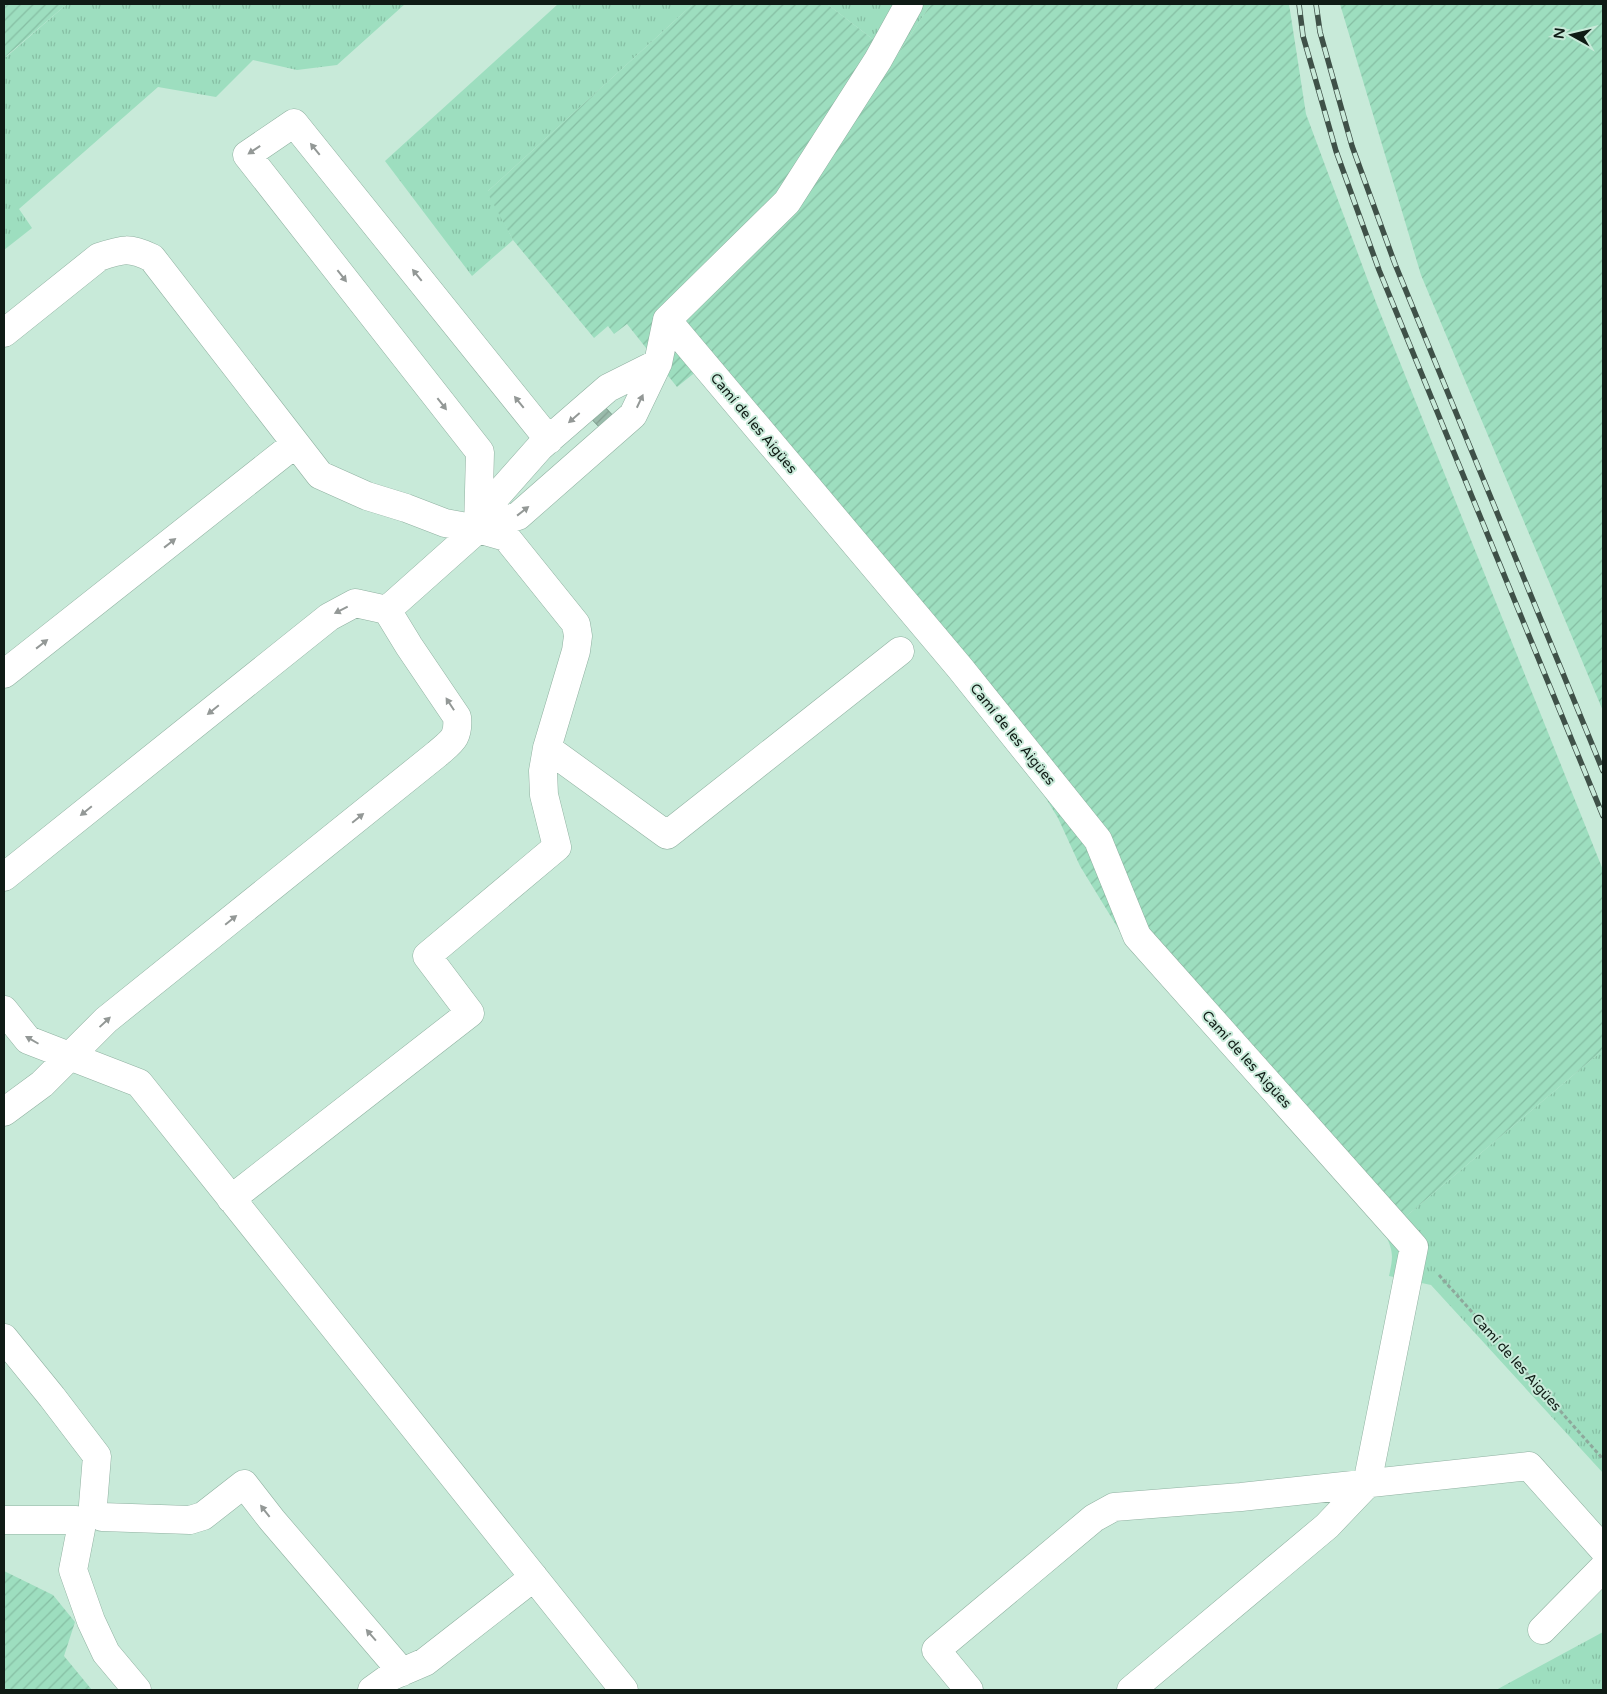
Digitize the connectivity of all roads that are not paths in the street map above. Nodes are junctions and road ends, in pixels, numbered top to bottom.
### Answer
1 (909, 4) edge
2 (667, 320) junction
3 (4, 333) edge
4 (658, 363) junction
5 (549, 440) junction
6 (295, 444) junction
7 (478, 529) junction
8 (387, 610) junction
9 (900, 651) dead end
10 (4, 674) edge
11 (547, 748) junction
12 (4, 877) edge
13 (4, 1010) edge
14 (70, 1056) junction
15 (4, 1112) edge
16 (231, 1200) junction
17 (4, 1338) edge
18 (1367, 1484) junction
19 (88, 1518) junction
20 (4, 1520) edge
21 (1603, 1549) edge
22 (1603, 1568) edge
23 (534, 1578) junction
24 (1542, 1630) dead end
25 (402, 1672) junction
26 (137, 1690) edge
27 (372, 1690) edge
28 (624, 1690) edge
29 (968, 1690) edge
30 (1131, 1690) edge

1 - 2 street
2 - 4 street
2 - 18 street, Camí de les Aigües
3 - 6 street
4 -> 5 street
7 -> 4 street
5 - 7 street
5 -> 7 street
6 - 7 street
10 -> 6 street
7 - 8 street
7 - 11 street
8 -> 12 street
14 -> 8 street
9 - 11 street
11 - 16 street
14 -> 13 street
14 - 15 street
14 - 16 street
16 - 23 street
17 - 19 street
18 - 21 street
18 - 29 street
18 - 30 street
19 - 20 street
25 -> 19 street
19 - 26 street
22 - 24 street
23 - 25 street
23 - 28 street
25 - 27 street

